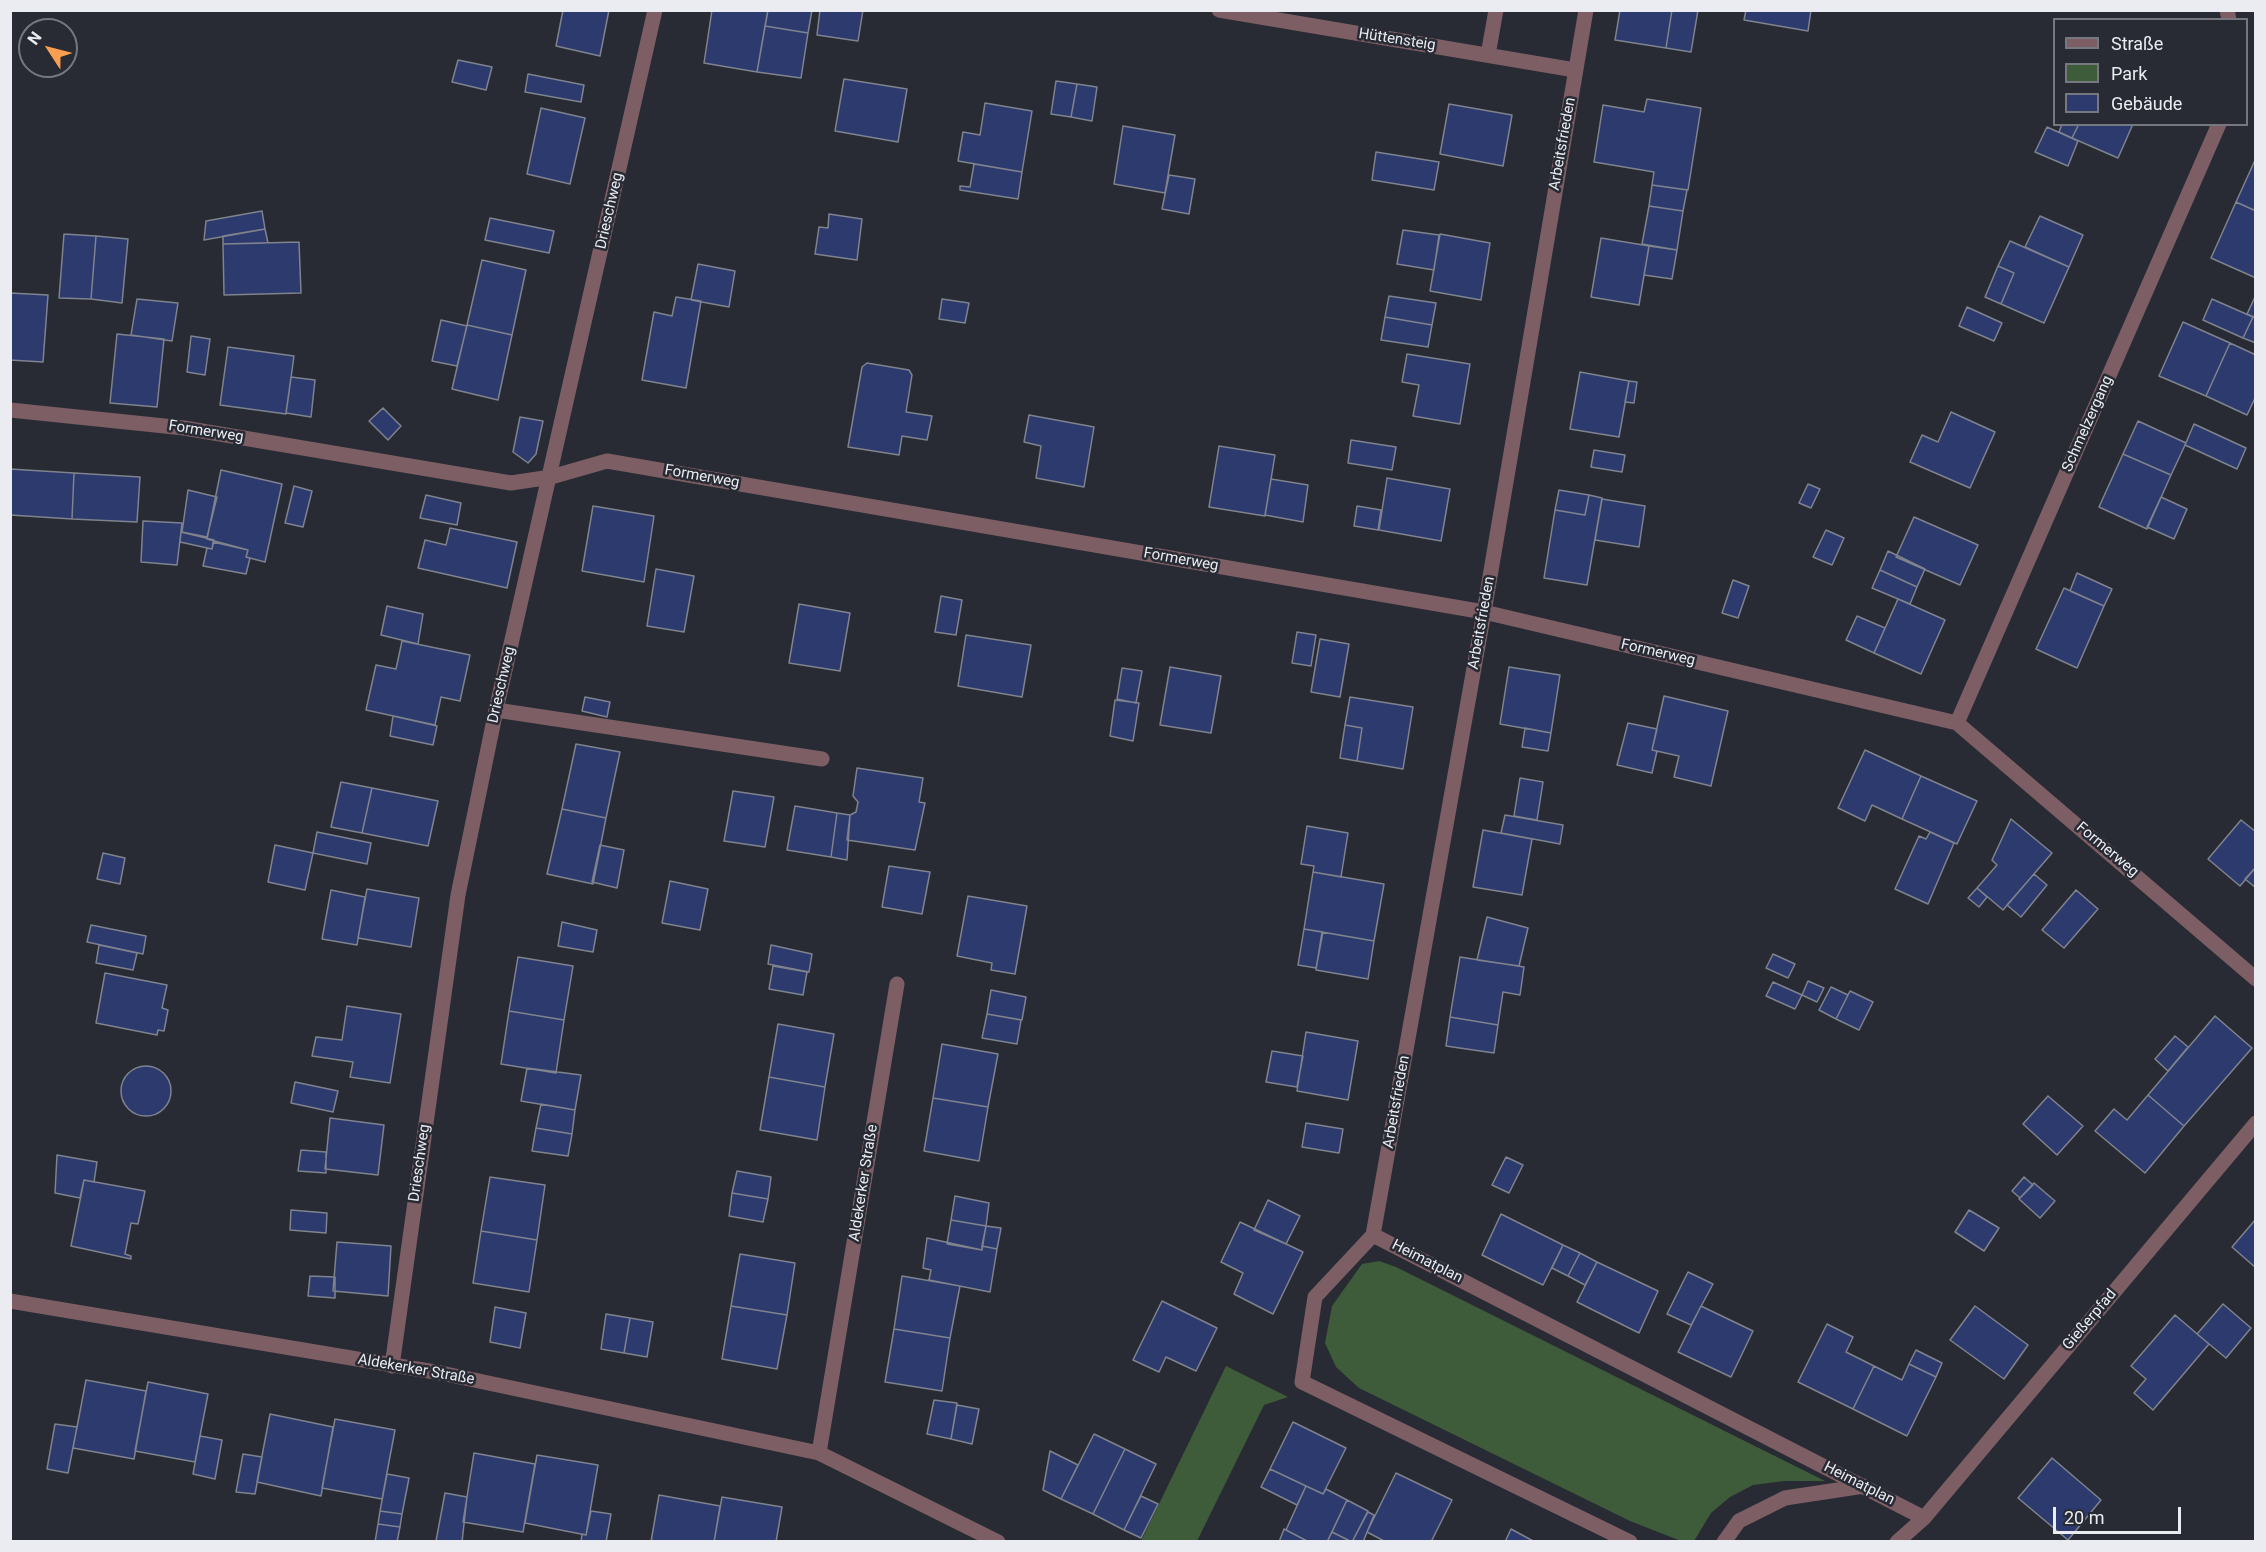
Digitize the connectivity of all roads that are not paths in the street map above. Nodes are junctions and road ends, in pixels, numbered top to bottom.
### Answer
1 (655, 10) edge
2 (1219, 10) edge
3 (1496, 10) edge
4 (1586, 10) edge
5 (1488, 55) junction
6 (1575, 70) junction
7 (2217, 126) edge
8 (10, 410) edge
9 (551, 477) junction
10 (1484, 612) junction
11 (496, 710) junction
12 (1957, 723) junction
13 (822, 759) dead end
14 (2256, 979) edge
15 (897, 984) dead end
16 (2256, 1123) edge
17 (1373, 1235) junction
18 (10, 1301) edge
19 (392, 1366) junction
20 (819, 1452) junction
21 (1864, 1486) junction
22 (1924, 1518) junction
23 (998, 1542) edge
24 (1630, 1542) edge
25 (1724, 1542) edge
26 (1897, 1542) edge

1 - 9 street, Drieschweg
2 - 5 street, Hüttensteig
3 - 5 street
4 - 6 street, Arbeitsfrieden
5 - 6 street, Hüttensteig
6 - 10 street, Arbeitsfrieden
7 - 12 street, Schmelzergang
8 - 9 street, Formerweg
9 - 10 street, Formerweg
9 - 11 street, Drieschweg
10 - 12 street, Formerweg
10 - 17 street, Arbeitsfrieden
11 - 13 street
11 - 19 street, Drieschweg
12 - 14 street, Formerweg
15 - 20 street, Aldekerker Straße
16 - 22 street, Gießerpfad
17 - 21 street, Heimatplan
17 - 24 street, Heimatplan
18 - 19 street, Aldekerker Straße
19 - 20 street, Aldekerker Straße
20 - 23 street, Aldekerker Straße
21 - 22 street, Heimatplan
21 - 25 street
22 - 26 street

